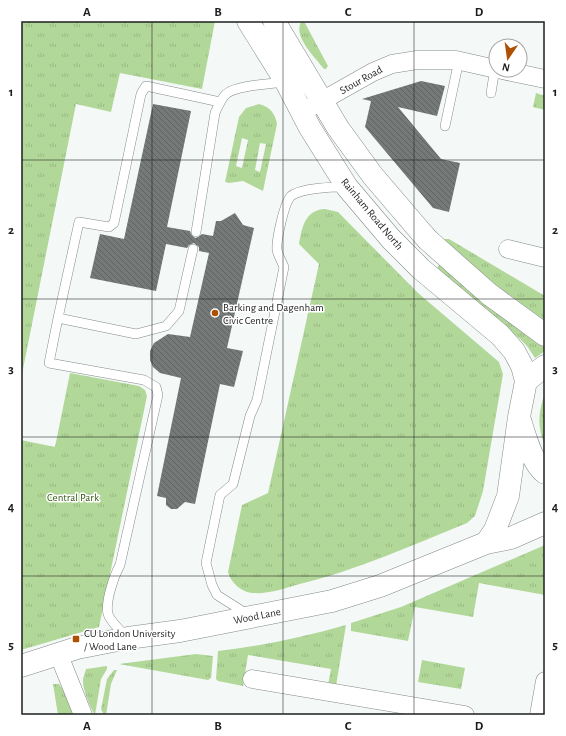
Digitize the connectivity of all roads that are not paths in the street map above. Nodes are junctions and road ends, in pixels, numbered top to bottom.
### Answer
1 (248, 21) edge
2 (274, 21) edge
3 (459, 60) junction
4 (488, 67) edge
5 (528, 75) edge
6 (495, 78) edge
7 (545, 79) edge
8 (286, 82) junction
9 (490, 93) dead end
10 (323, 100) junction
11 (220, 102) junction
12 (302, 112) junction
13 (445, 126) dead end
14 (347, 187) junction
15 (196, 232) dead end
16 (508, 249) dead end
17 (193, 250) dead end
18 (545, 258) edge
19 (58, 318) junction
20 (545, 335) edge
21 (545, 366) edge
22 (526, 381) junction
23 (519, 418) junction
24 (545, 473) edge
25 (545, 523) edge
26 (486, 543) junction
27 (253, 617) junction
28 (128, 638) junction
29 (58, 653) junction
30 (21, 666) edge
31 (252, 679) dead end
32 (545, 681) edge
33 (83, 715) edge
34 (465, 715) edge
35 (539, 715) edge

1 - 8 main road, Rainham Road North
2 - 10 main road
3 - 4 street, Stour Road
3 - 10 street, Stour Road
3 - 13 lane
5 - 7 street, Stour Road
6 - 9 lane
8 - 11 lane
8 - 12 main road, Rainham Road North
10 - 12 street, Stour Road
10 - 20 main road
11 - 15 lane
11 - 19 lane
12 - 14 main road, Rainham Road North
14 - 22 main road, Rainham Road North
14 - 27 lane
16 - 18 street
17 - 19 lane
19 - 28 lane
21 - 22 main road
22 - 23 main road
23 - 24 main road
23 - 26 main road
25 - 26 main road, Wood Lane
26 - 27 main road, Wood Lane
27 - 28 main road, Wood Lane
28 - 29 main road, Wood Lane
29 - 30 main road, Wood Lane
29 - 33 street
31 - 34 street
32 - 35 street

